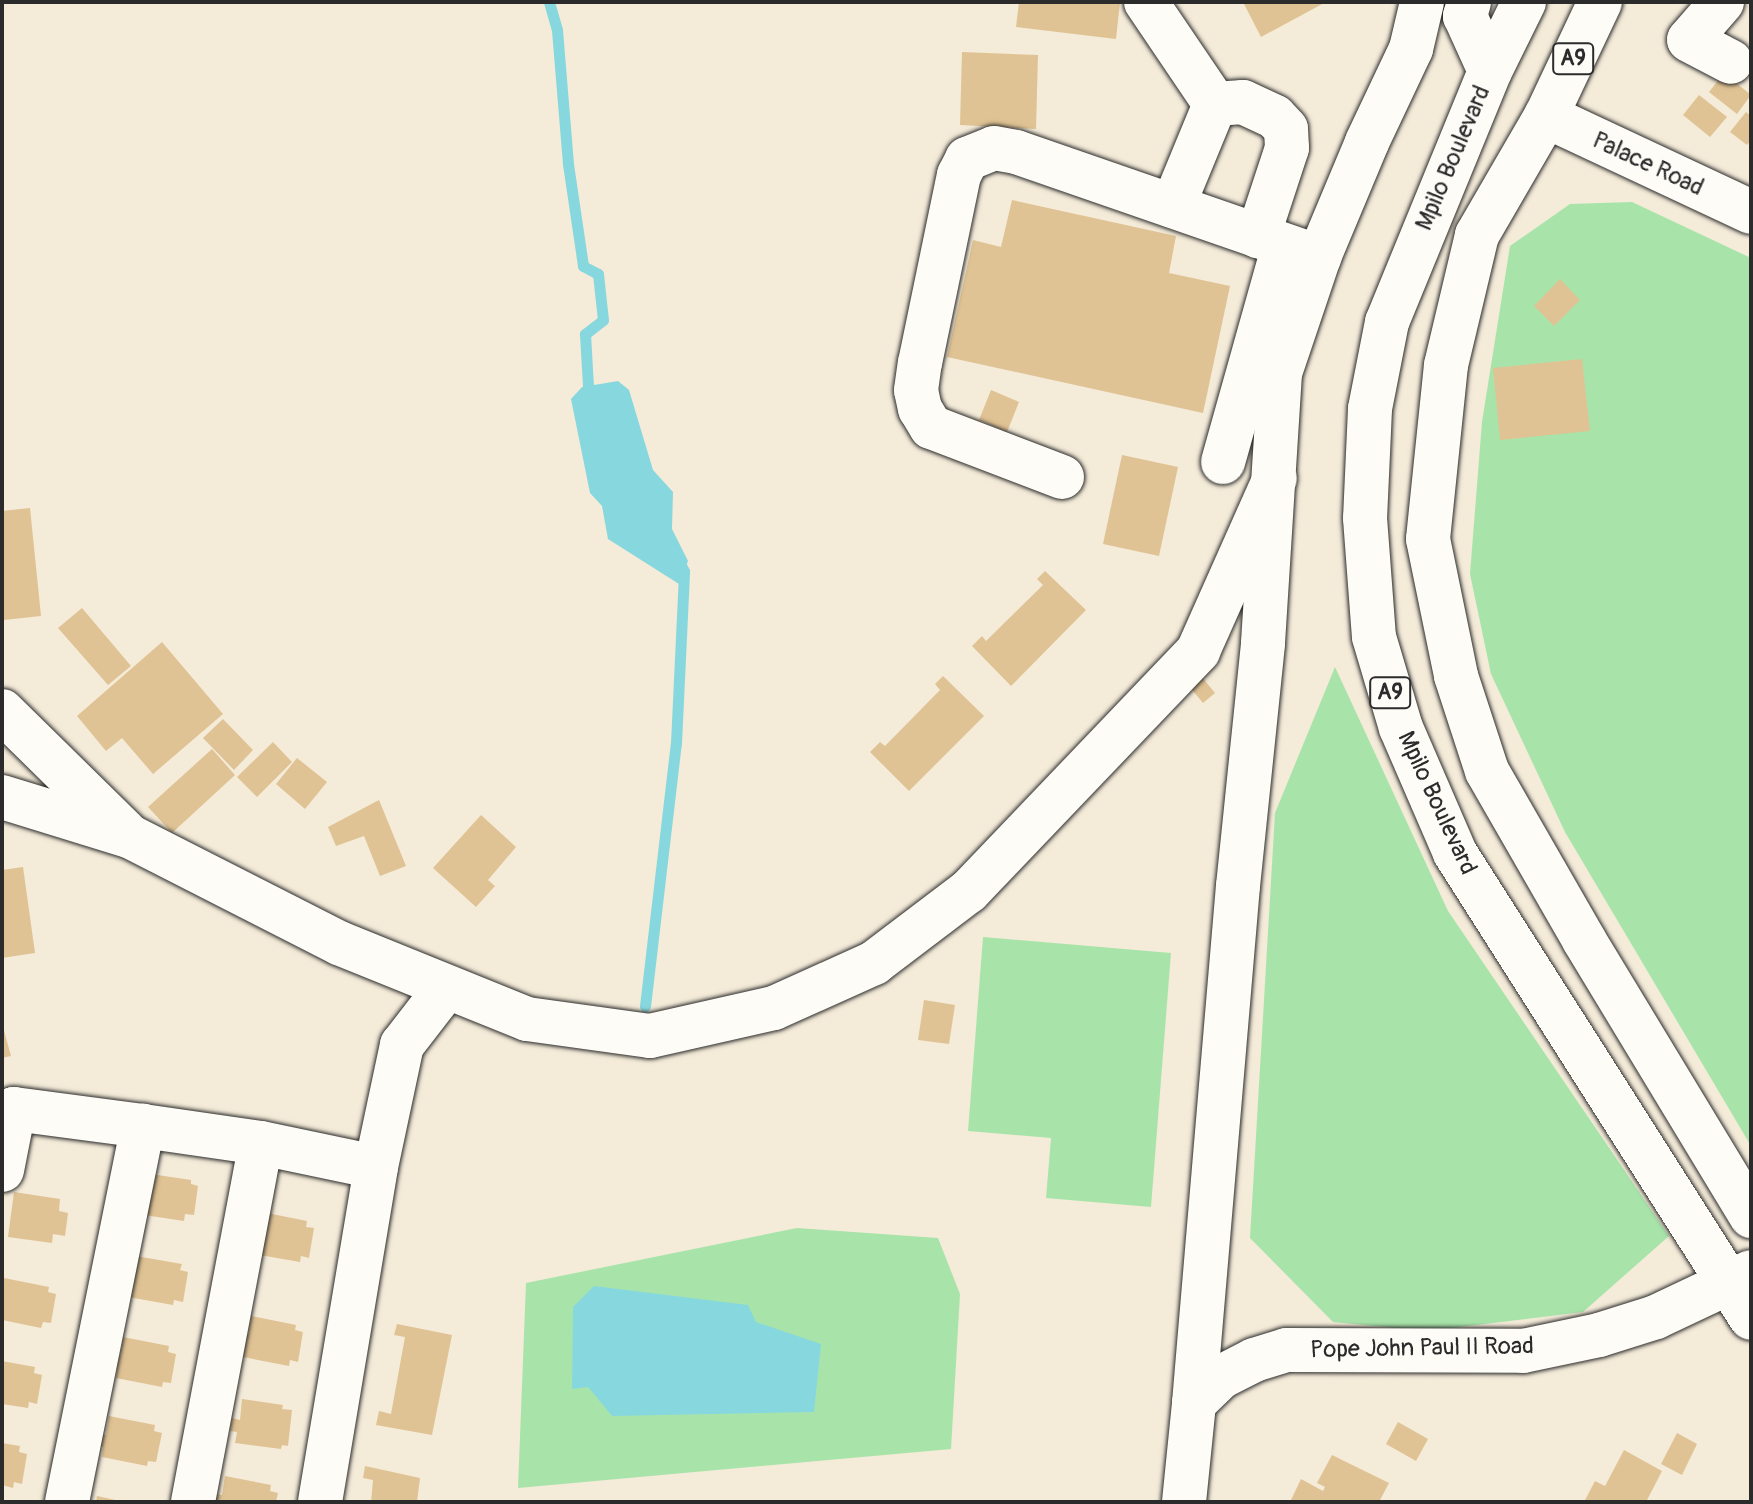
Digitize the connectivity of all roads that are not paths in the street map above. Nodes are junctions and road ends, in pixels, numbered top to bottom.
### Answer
1 (1146, 2) edge
2 (1422, 2) edge
3 (1469, 2) edge
4 (1524, 2) edge
5 (1600, 2) edge
6 (1722, 2) edge
7 (1731, 62) dead end
8 (1490, 71) junction
9 (1215, 104) junction
10 (1546, 116) junction
11 (1173, 206) junction
12 (1751, 212) edge
13 (1287, 246) junction
14 (1223, 462) dead end
15 (1062, 477) dead end
16 (1275, 478) junction
17 (2, 711) edge
18 (2, 797) edge
19 (129, 836) junction
20 (446, 988) junction
21 (8, 1113) edge
22 (143, 1126) junction
23 (261, 1143) junction
24 (376, 1167) junction
25 (2, 1170) edge
26 (1751, 1216) edge
27 (1743, 1291) edge
28 (1194, 1403) junction
29 (67, 1502) edge
30 (193, 1502) edge
31 (320, 1502) edge
32 (1184, 1502) edge

1 - 9 main road
2 - 13 main road
3 - 8 main road
4 - 8 main road, Mpilo Boulevard / A9
5 - 10 main road, A9
6 - 7 main road
8 - 27 main road, Mpilo Boulevard / A9
9 - 11 main road
9 - 13 main road
10 - 12 main road, Palace Road
10 - 26 main road, A9
11 - 13 main road
11 - 15 main road
13 - 14 main road
13 - 16 main road
16 - 20 main road
16 - 28 main road
17 - 19 main road
18 - 19 main road
19 - 20 main road
20 - 24 main road
21 - 22 main road
21 - 25 main road
22 - 23 main road
22 - 29 main road
23 - 24 main road
23 - 30 main road
24 - 31 main road
27 - 28 main road, Pope John Paul II Road
28 - 32 main road

